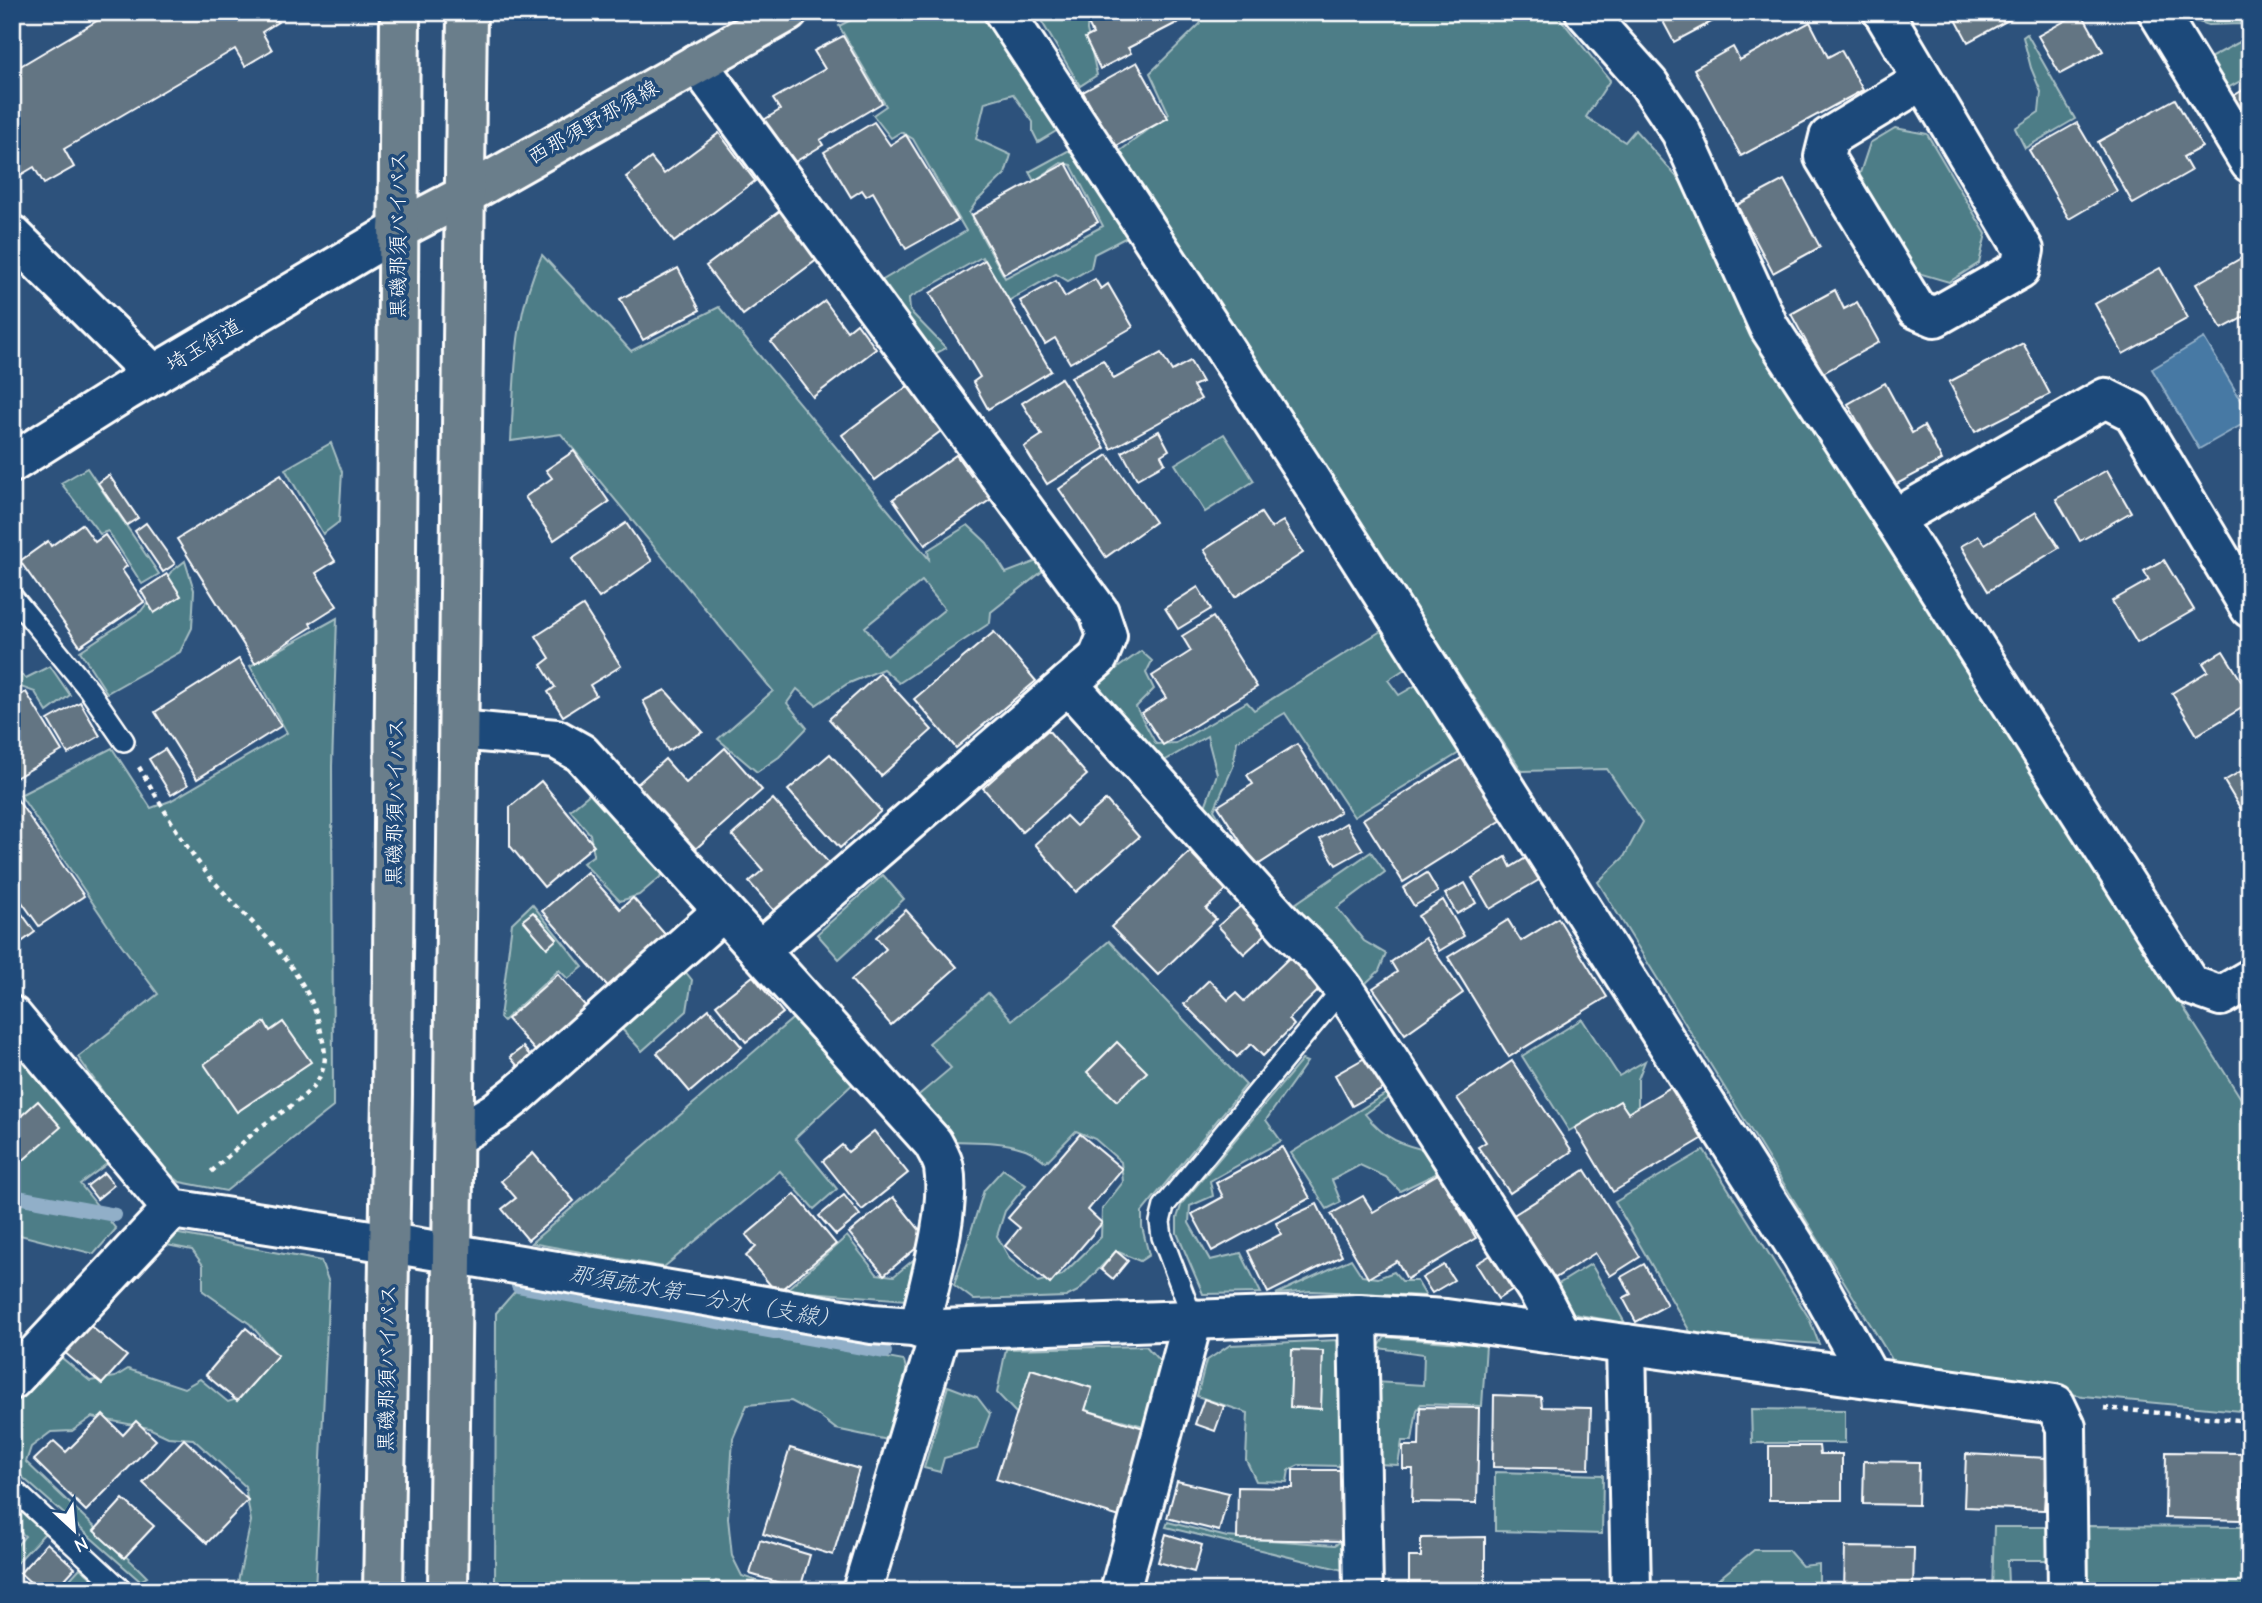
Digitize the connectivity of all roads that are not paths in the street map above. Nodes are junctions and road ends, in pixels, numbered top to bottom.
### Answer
1 (400, 12) edge
2 (467, 12) edge
3 (788, 12) edge
4 (1004, 12) edge
5 (1585, 12) edge
6 (1883, 12) edge
7 (2158, 12) edge
8 (697, 64) junction
9 (1923, 80) junction
10 (2250, 163) edge
11 (465, 195) junction
12 (398, 230) junction
13 (12, 235) edge
14 (154, 374) junction
15 (12, 463) edge
16 (1894, 519) junction
17 (12, 596) edge
18 (2250, 608) edge
19 (1068, 684) junction
20 (459, 730) junction
21 (124, 741) road end
22 (723, 911) junction
23 (759, 951) junction
24 (2250, 979) edge
25 (1343, 988) junction
26 (12, 1016) edge
27 (454, 1137) junction
28 (172, 1209) junction
29 (390, 1243) junction
30 (453, 1253) junction
31 (1358, 1314) junction
32 (1193, 1319) junction
33 (930, 1329) junction
34 (1560, 1333) junction
35 (1626, 1344) junction
36 (1869, 1377) junction
37 (12, 1380) edge
38 (12, 1488) edge
39 (123, 1591) edge
40 (383, 1591) edge
41 (448, 1591) edge
42 (862, 1591) edge
43 (1120, 1591) edge
44 (1363, 1591) edge
45 (1631, 1591) edge
46 (2068, 1591) edge

1 - 12 main road, 黒磯那須バイパス
2 - 11 main road
3 - 8 main road, 西那須野那須線
4 - 36 street
5 - 16 street
6 - 9 street
7 - 10 street
8 - 11 main road, 西那須野那須線
8 - 19 street
9 - 9 street
11 - 12 main road, 西那須野那須線
11 - 20 main road
12 - 14 street, 埼玉街道
12 - 29 main road, 黒磯那須バイパス
13 - 14 street
14 - 15 street, 埼玉街道
16 - 18 street
16 - 24 street
17 - 21 lane
19 - 23 street
19 - 25 street
20 - 22 street
20 - 27 main road
22 - 23 street
22 - 27 street
23 - 33 street
25 - 32 lane
25 - 34 street
26 - 28 street
27 - 30 main road
28 - 29 street
28 - 37 street
29 - 30 street
29 - 40 main road, 黒磯那須バイパス
30 - 33 street
30 - 41 main road
31 - 32 street
31 - 34 street
31 - 44 street
32 - 33 street
32 - 43 street
33 - 42 street
34 - 35 street
35 - 36 street
35 - 45 street
36 - 46 street
38 - 39 lane

